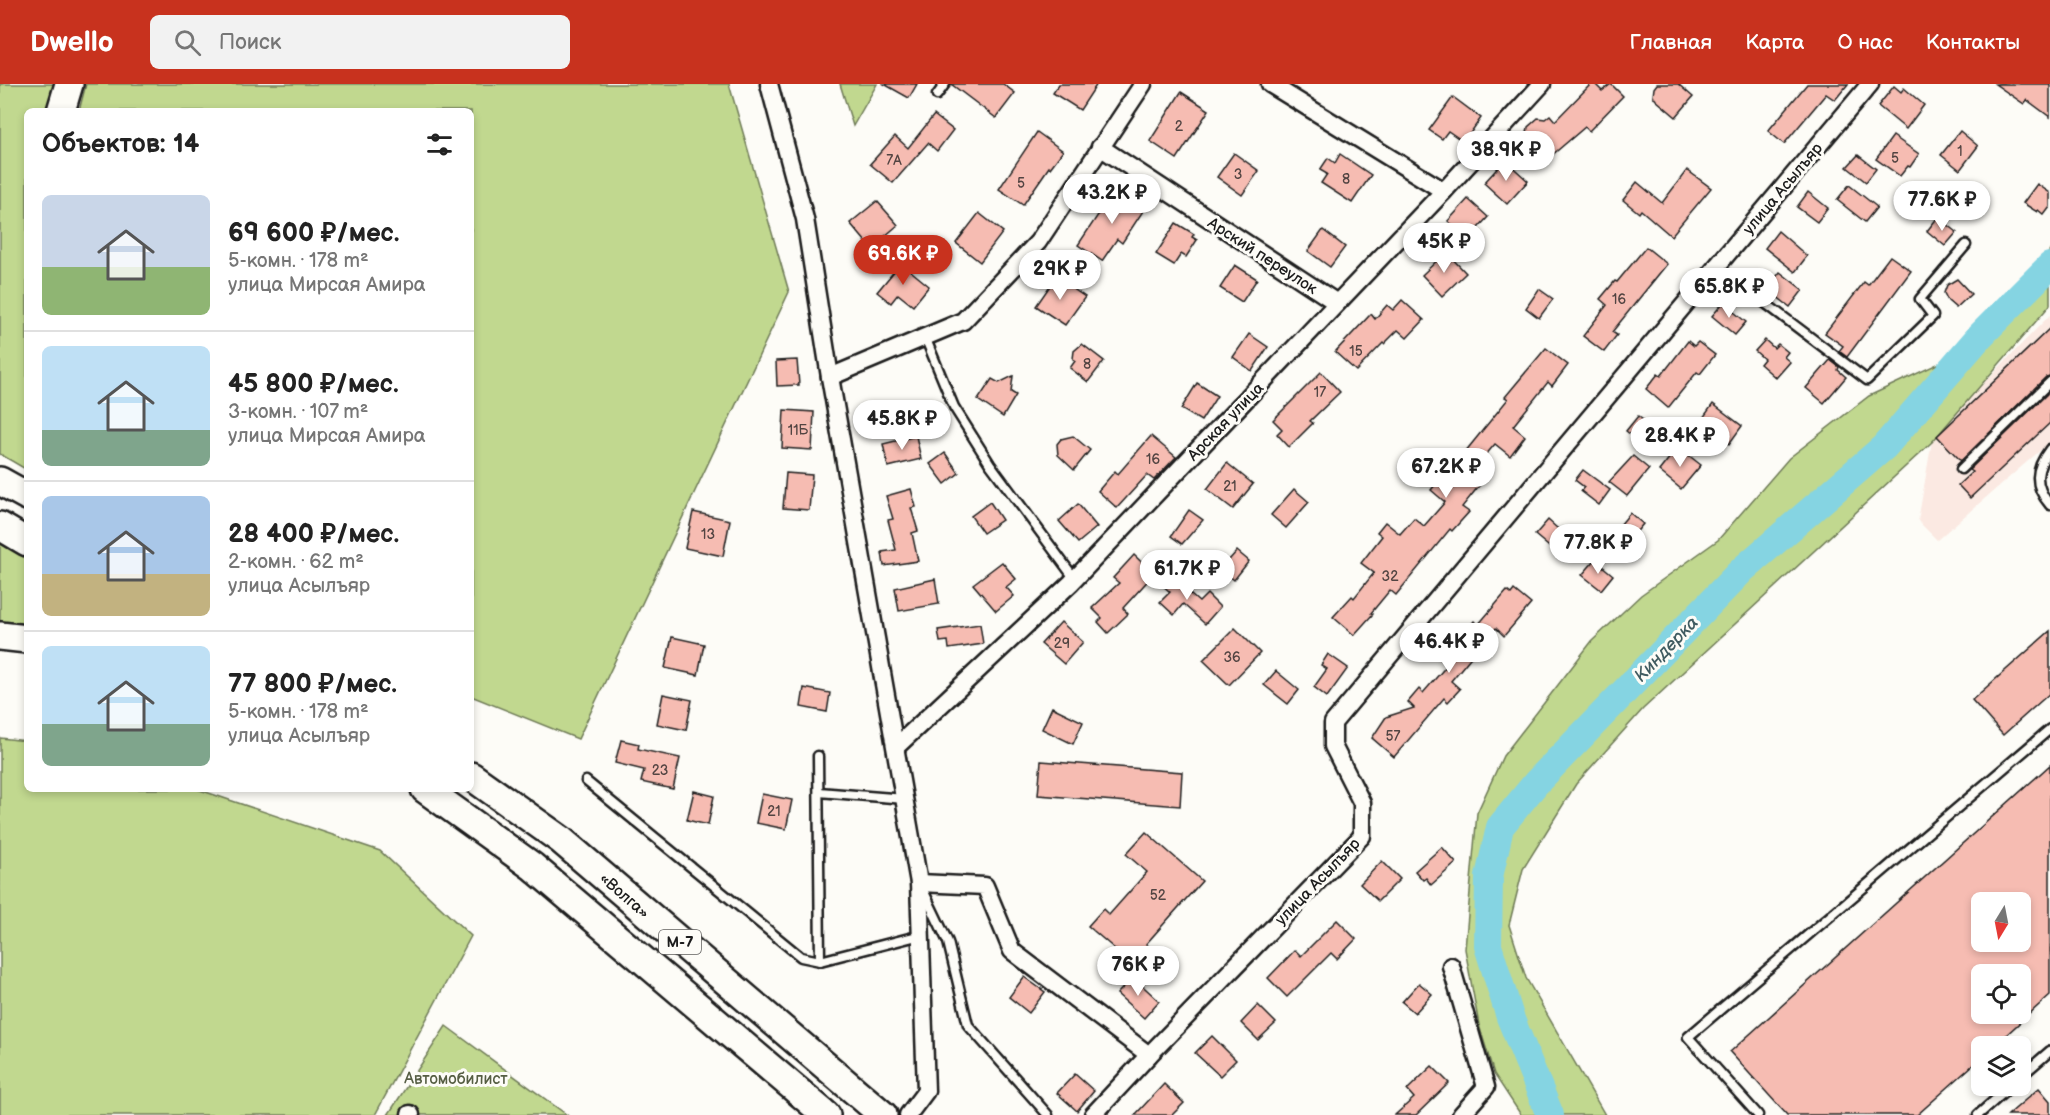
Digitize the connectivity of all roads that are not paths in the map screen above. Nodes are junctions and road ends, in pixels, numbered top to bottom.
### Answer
1 (69, 84) edge
2 (769, 84) edge
3 (945, 84) edge
4 (1143, 84) edge
5 (1270, 84) edge
6 (1542, 84) edge
7 (1870, 84) edge
8 (937, 94) dead end
9 (62, 108) edge
10 (1100, 147) junction
11 (1444, 191) junction
12 (1966, 245) dead end
13 (1716, 266) junction
14 (1337, 303) junction
15 (925, 337) junction
16 (830, 377) junction
17 (2050, 382) edge
18 (2050, 449) edge
19 (1961, 469) dead end
20 (0, 481) edge
21 (24, 494) edge
22 (2050, 505) edge
23 (0, 526) edge
24 (24, 540) edge
25 (1075, 579) junction
26 (0, 636) edge
27 (24, 639) edge
28 (2050, 729) edge
29 (896, 747) junction
30 (818, 756) dead end
31 (474, 778) edge
32 (586, 781) dead end
33 (429, 792) edge
34 (819, 792) junction
35 (905, 799) junction
36 (919, 883) junction
37 (921, 935) junction
38 (820, 961) junction
39 (1451, 966) dead end
40 (2050, 1051) edge
41 (1149, 1055) junction
42 (2031, 1067) edge
43 (2000, 1096) edge
44 (826, 1115) edge
45 (883, 1115) edge
46 (908, 1115) edge
47 (1048, 1115) edge
48 (1093, 1115) edge
49 (1461, 1115) edge
50 (1758, 1115) edge
51 (1978, 1115) edge

1 - 9 main road
2 - 16 street
3 - 8 lane
4 - 10 street
5 - 11 street
6 - 11 street, Арская улица
7 - 13 street, улица Асылъяр
10 - 14 street, Арский переулок
10 - 15 street
11 - 14 street, Арская улица
12 - 13 lane
13 - 41 street, улица Асылъяр
14 - 25 street, Арская улица
15 - 16 street
15 - 25 lane
16 - 29 street
17 - 19 lane
18 - 22 lane
20 - 21 main road
23 - 24 main road
25 - 29 street, Арская улица
26 - 27 main road
28 - 50 lane
29 - 35 street
30 - 34 lane
31 - 45 main road, «Волга» / М-7
32 - 38 lane
33 - 44 main road, М-7
34 - 35 lane
34 - 38 lane
35 - 36 street
36 - 37 street
36 - 41 street
36 - 47 lane
37 - 38 lane
37 - 46 street
39 - 49 street
40 - 42 lane
41 - 48 street, улица Асылъяр
43 - 51 lane

